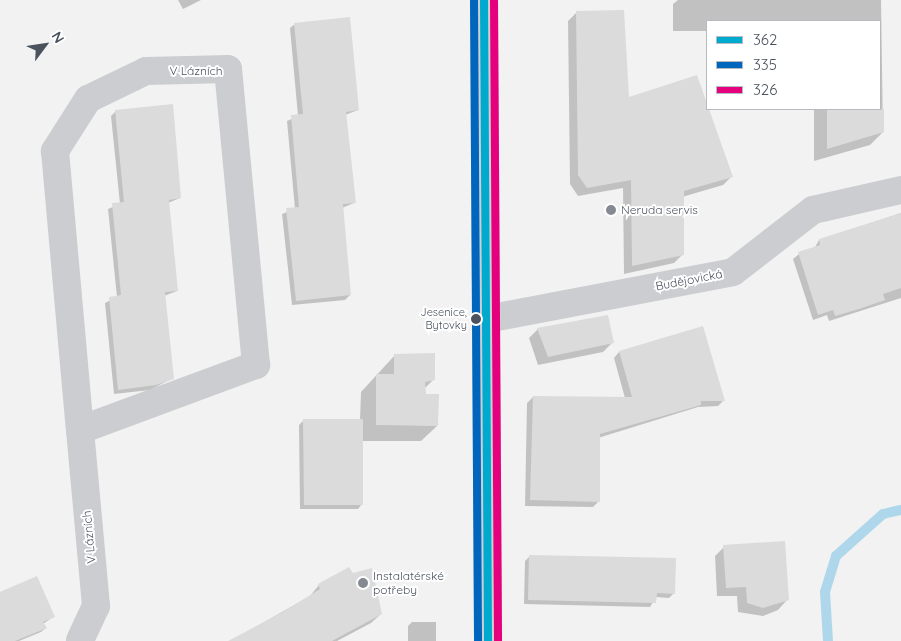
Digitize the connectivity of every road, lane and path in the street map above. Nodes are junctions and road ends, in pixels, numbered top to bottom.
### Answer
1 (484, 0) edge
2 (901, 190) edge
3 (487, 319) junction
4 (80, 430) junction
5 (80, 641) edge
6 (488, 641) edge

1 - 3 main road
2 - 3 street, Budějovická
3 - 6 main road
4 - 4 street, V Lázních
4 - 5 street, V Lázních

